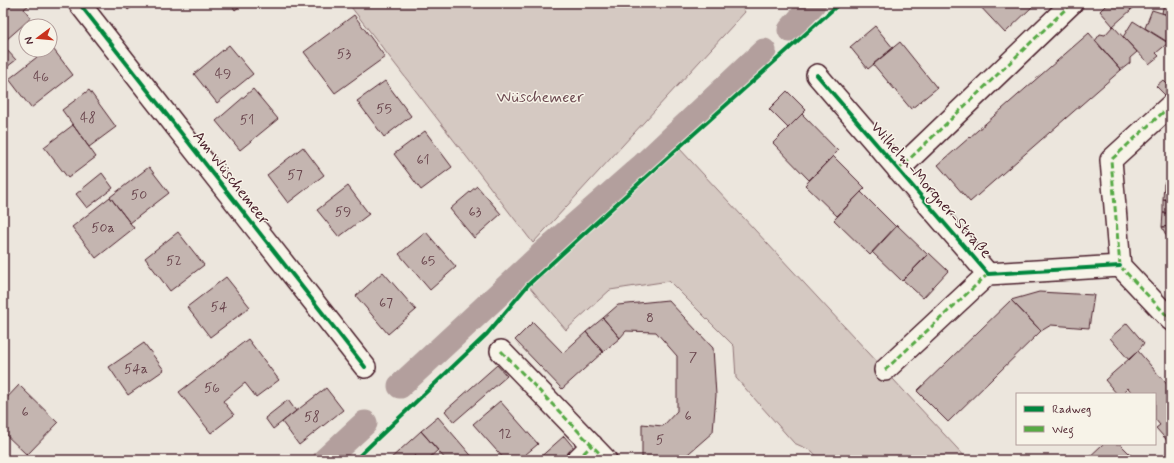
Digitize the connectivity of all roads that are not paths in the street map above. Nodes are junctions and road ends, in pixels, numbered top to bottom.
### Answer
1 (79, 3) edge
2 (1072, 3) edge
3 (817, 75) dead end
4 (1171, 105) edge
5 (898, 170) junction
6 (1120, 266) junction
7 (988, 274) junction
8 (1171, 320) edge
9 (501, 351) dead end
10 (365, 367) dead end
11 (885, 370) dead end
12 (599, 452) edge
13 (577, 460) edge

1 - 10 street, Am Wüschemeer
2 - 5 street
3 - 5 street, Wilhelm-Morgner-Straße
4 - 6 street
5 - 7 street, Wilhelm-Morgner-Straße
6 - 7 street, Wilhelm-Morgner-Straße
6 - 8 street
7 - 11 street, Wilhelm-Morgner-Straße
9 - 12 street
12 - 13 street

